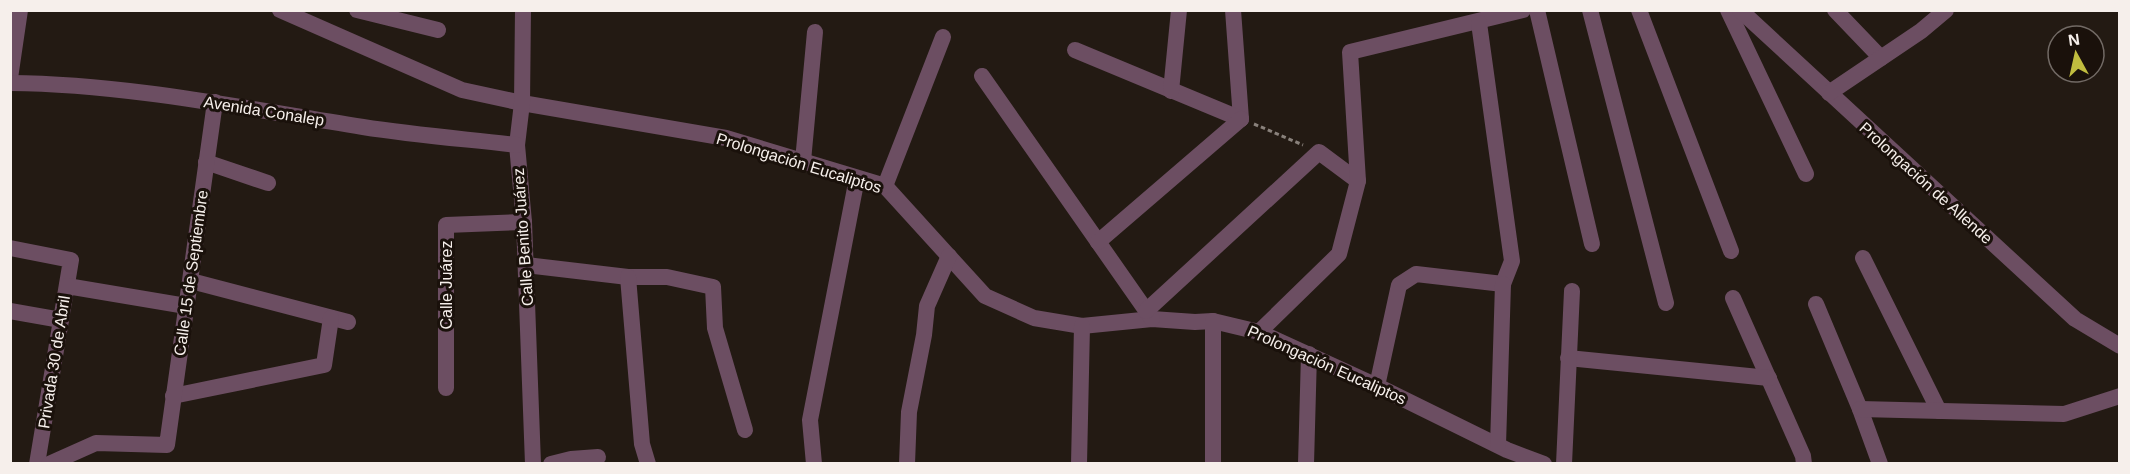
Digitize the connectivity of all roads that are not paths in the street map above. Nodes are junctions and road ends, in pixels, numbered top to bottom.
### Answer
1 (20, 10) edge
2 (280, 10) edge
3 (357, 10) edge
4 (523, 10) edge
5 (1179, 10) edge
6 (1233, 10) edge
7 (1523, 10) edge
8 (1537, 10) edge
9 (1590, 10) edge
10 (1639, 10) edge
11 (1728, 10) edge
12 (1740, 10) edge
13 (1835, 10) edge
14 (1946, 10) edge
15 (1479, 23) junction
16 (438, 30) dead end
17 (814, 32) dead end
18 (943, 37) dead end
19 (1075, 50) dead end
20 (1881, 58) junction
21 (982, 76) dead end
22 (10, 78) edge
23 (10, 83) edge
24 (1171, 91) junction
25 (1829, 93) junction
26 (215, 102) junction
27 (522, 103) junction
28 (1241, 119) junction
29 (517, 145) junction
30 (803, 161) junction
31 (207, 162) junction
32 (1806, 174) dead end
33 (856, 178) junction
34 (1358, 181) junction
35 (268, 183) dead end
36 (885, 186) junction
37 (524, 222) junction
38 (1098, 242) junction
39 (1592, 244) dead end
40 (10, 248) edge
41 (1731, 252) dead end
42 (949, 256) junction
43 (1863, 258) dead end
44 (526, 265) junction
45 (628, 277) junction
46 (191, 281) junction
47 (1503, 284) junction
48 (67, 285) junction
49 (1572, 291) dead end
50 (1733, 298) dead end
51 (1666, 303) dead end
52 (1816, 303) dead end
53 (186, 306) junction
54 (10, 311) edge
55 (1149, 315) junction
56 (331, 318) junction
57 (61, 320) junction
58 (1213, 321) junction
59 (348, 322) dead end
60 (1082, 326) junction
61 (1259, 332) junction
62 (2120, 346) edge
63 (1309, 354) junction
64 (1568, 358) junction
65 (1768, 378) junction
66 (1377, 386) junction
67 (446, 388) dead end
68 (173, 396) junction
69 (2120, 396) edge
70 (1860, 409) junction
71 (1939, 411) junction
72 (745, 430) dead end
73 (1504, 453) edge
74 (598, 457) dead end
75 (37, 464) edge
76 (48, 464) edge
77 (533, 464) edge
78 (551, 464) edge
79 (648, 464) edge
80 (814, 464) edge
81 (908, 464) edge
82 (1079, 464) edge
83 (1213, 464) edge
84 (1306, 464) edge
85 (1544, 464) edge
86 (1564, 464) edge
87 (1804, 464) edge
88 (1880, 464) edge

1 - 22 street
2 - 27 street, Prolongación Eucaliptos
3 - 16 street
4 - 27 street, Calle Benito Juárez
5 - 24 street
6 - 28 street
7 - 15 street
8 - 39 street
9 - 51 street
10 - 41 street
11 - 32 street
12 - 25 street, Prolongación de Allende
13 - 20 street
14 - 20 street
15 - 34 street
15 - 47 street
17 - 30 street
18 - 36 street
19 - 24 street
20 - 25 street
21 - 38 street
23 - 26 street, Avenida Conalep
24 - 28 street
25 - 62 street, Prolongación de Allende
26 - 29 street, Avenida Conalep
26 - 31 street, Calle 15 de Septiembre
27 - 29 street, Calle Benito Juárez
27 - 30 street, Prolongación Eucaliptos
28 - 38 street
29 - 37 street, Calle Benito Juárez
30 - 33 street, Prolongación Eucaliptos
31 - 35 street
31 - 46 street, Calle 15 de Septiembre
33 - 36 street, Prolongación Eucaliptos
33 - 80 street
34 - 55 street
34 - 61 street
36 - 42 street, Prolongación Eucaliptos
37 - 44 street, Calle Benito Juárez
37 - 67 street, Calle Juárez
38 - 55 street
40 - 48 street, Privada 30 de Abril
42 - 60 street, Prolongación Eucaliptos
42 - 81 street
43 - 71 street
44 - 45 street
44 - 77 street, Calle Benito Juárez
45 - 72 street
45 - 79 street
46 - 53 street, Calle 15 de Septiembre
46 - 56 street
47 - 66 street
47 - 73 street
48 - 53 street
48 - 57 street, Privada 30 de Abril
49 - 64 street
50 - 65 street
52 - 70 street
53 - 68 street, Calle 15 de Septiembre
54 - 57 street
55 - 58 street, Prolongación Eucaliptos
55 - 60 street, Prolongación Eucaliptos
56 - 59 street
56 - 68 street
57 - 75 street, Privada 30 de Abril
58 - 61 street, Prolongación Eucaliptos
58 - 83 street
60 - 82 street
61 - 63 street, Prolongación Eucaliptos
63 - 66 street, Prolongación Eucaliptos
63 - 84 street
64 - 65 street
64 - 86 street
65 - 87 street
66 - 73 street, Prolongación Eucaliptos
68 - 76 street, Calle 15 de Septiembre
69 - 71 street
70 - 71 street
70 - 88 street
73 - 85 street, Prolongación Eucaliptos
74 - 78 street

